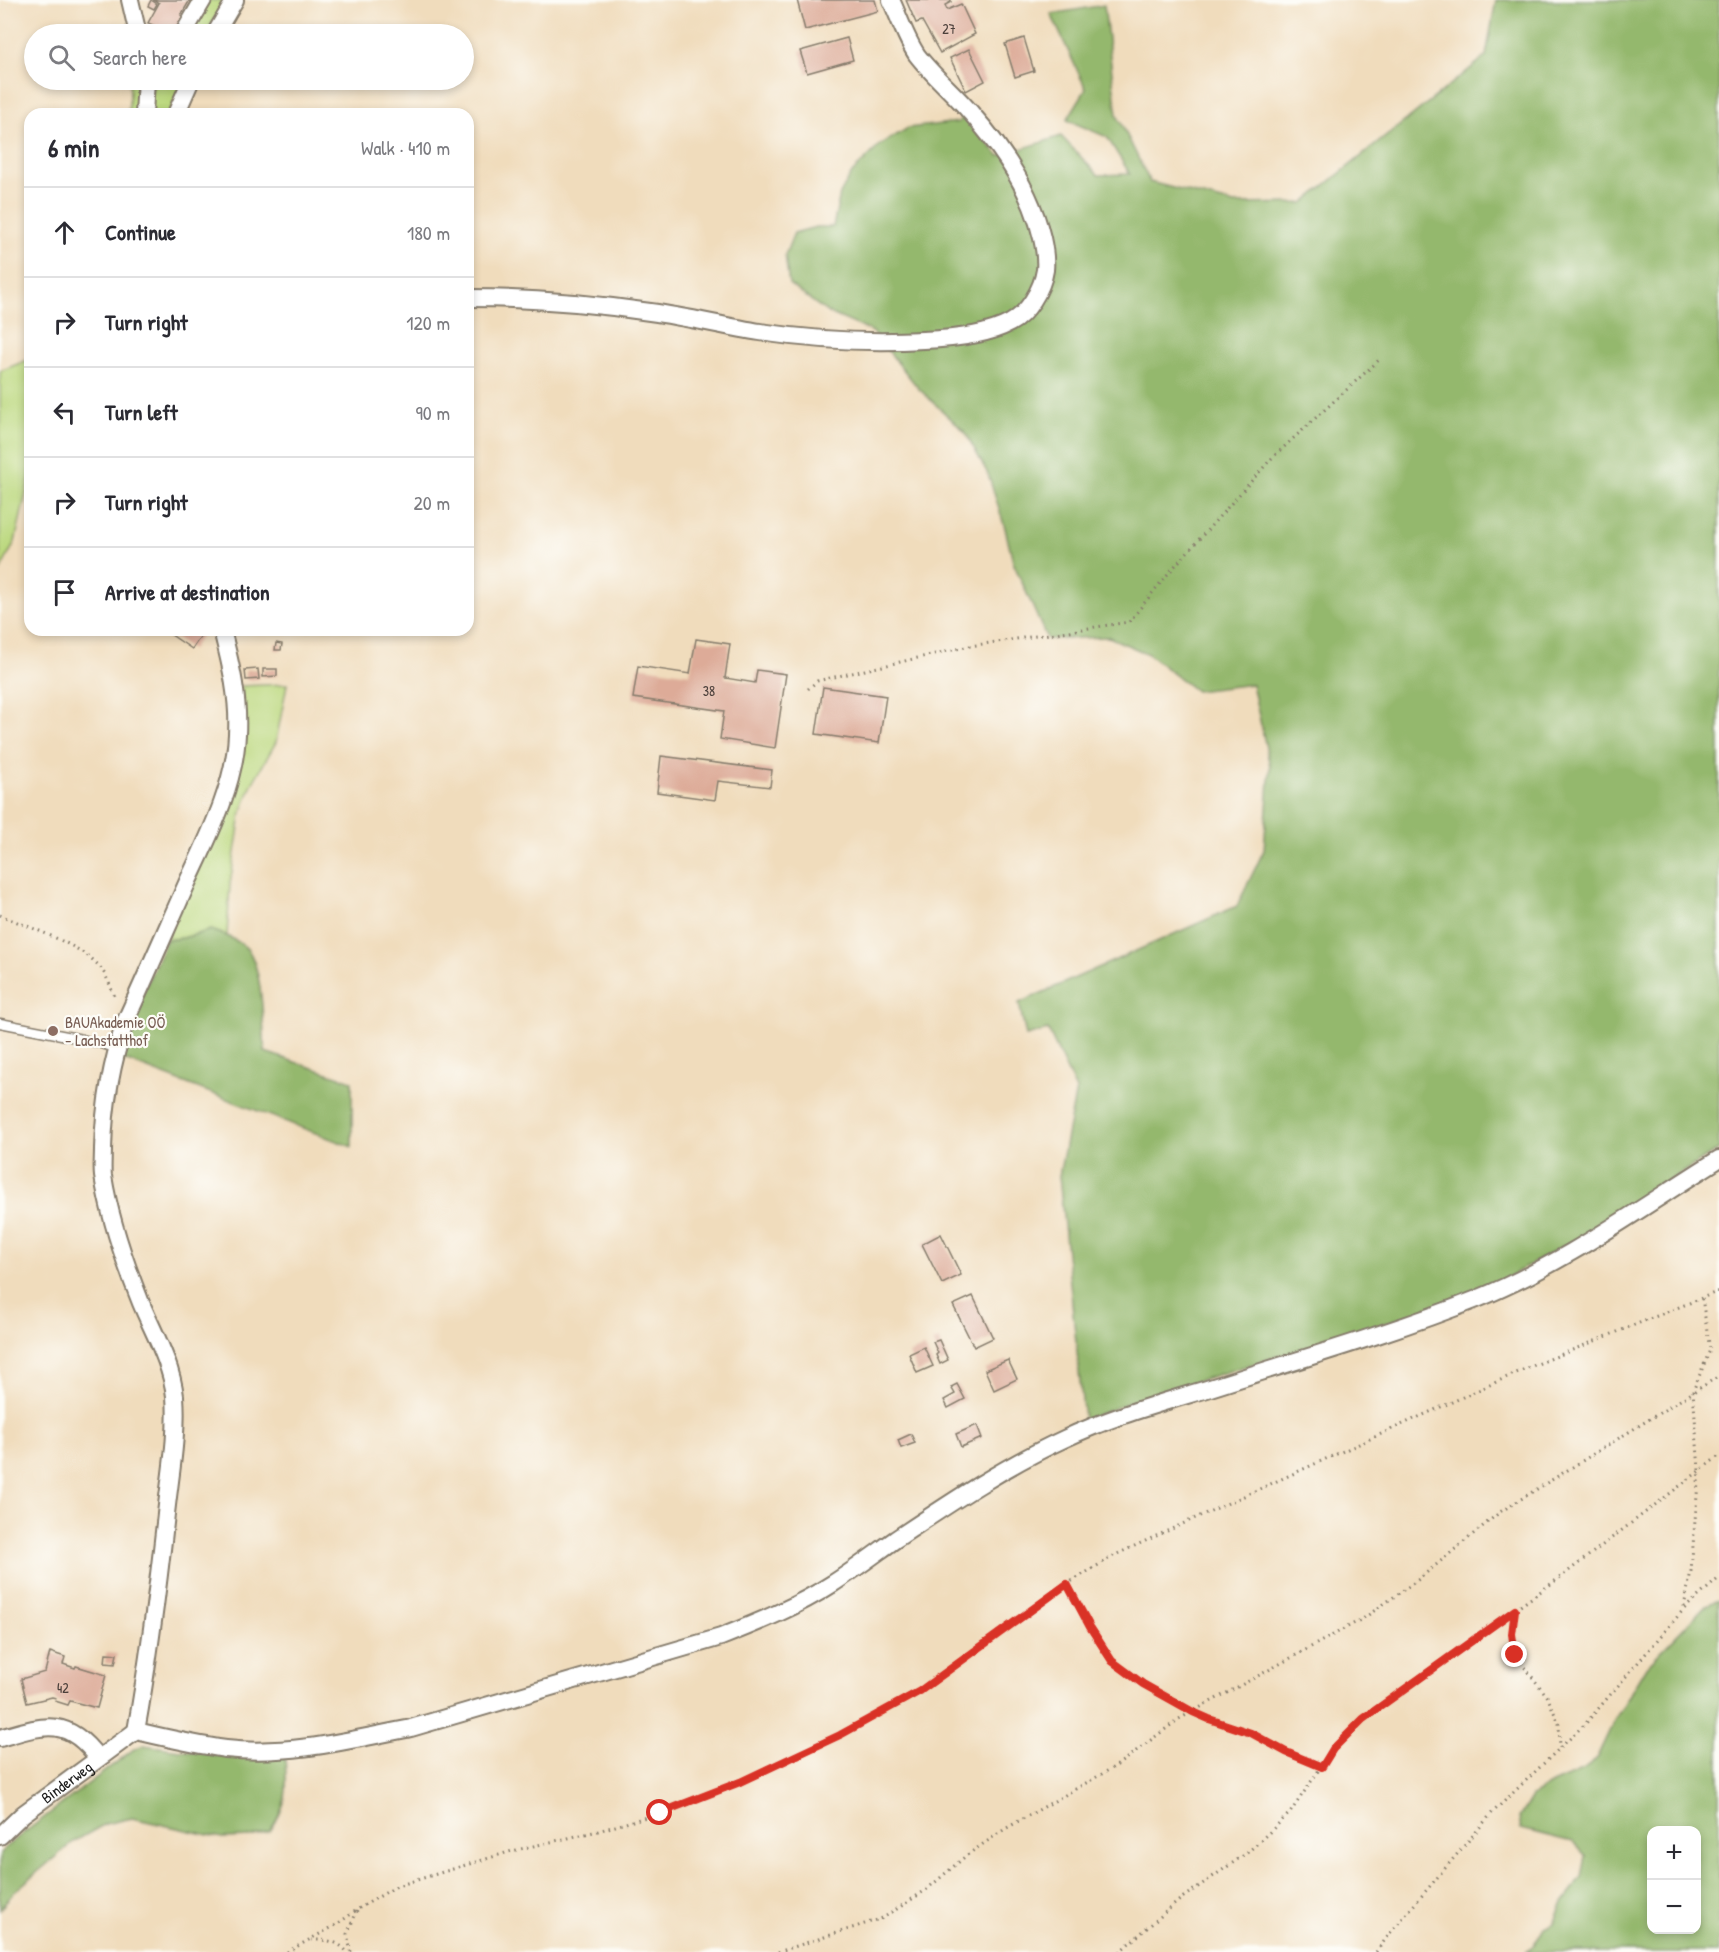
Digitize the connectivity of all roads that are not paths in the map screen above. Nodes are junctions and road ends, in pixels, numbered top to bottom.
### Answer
1 (130, 0) edge
2 (203, 0) edge
3 (235, 0) edge
4 (891, 0) edge
5 (136, 24) edge
6 (189, 24) edge
7 (221, 24) edge
8 (145, 90) edge
9 (187, 90) edge
10 (144, 108) edge
11 (179, 108) edge
12 (474, 298) edge
13 (223, 636) edge
14 (0, 1023) edge
15 (116, 1048) junction
16 (1719, 1159) edge
17 (136, 1731) junction
18 (0, 1738) edge
19 (98, 1758) junction
20 (0, 1836) edge

1 - 5 street
2 - 6 street
3 - 7 street
4 - 12 street
8 - 10 street
9 - 11 street
13 - 15 street
14 - 15 lane
15 - 17 street
16 - 17 street
17 - 19 street, Binderweg
18 - 19 street
19 - 20 street, Binderweg

